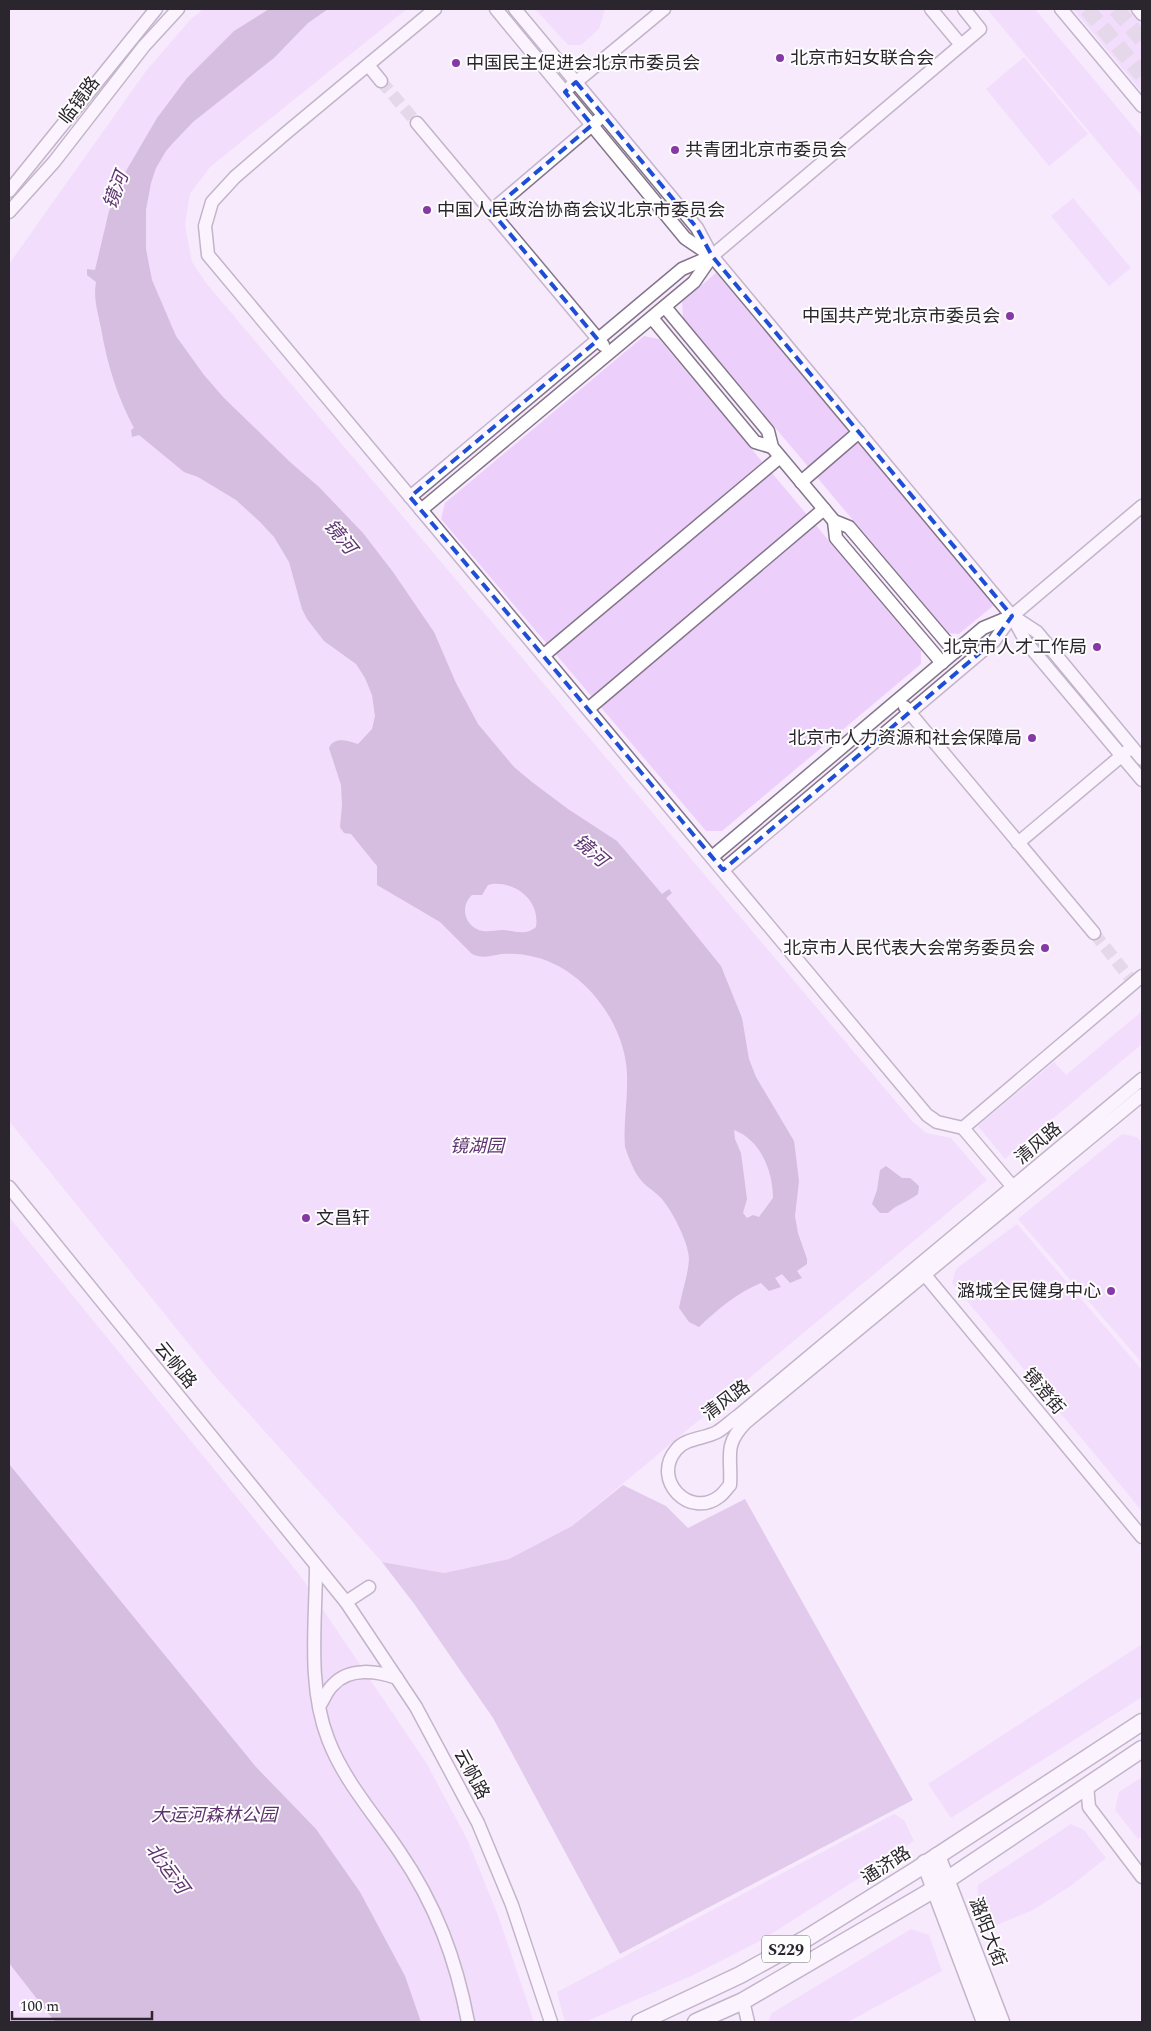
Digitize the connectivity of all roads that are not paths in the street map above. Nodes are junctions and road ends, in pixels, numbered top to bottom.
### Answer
1 (156, 9) edge
2 (178, 9) edge
3 (435, 9) edge
4 (496, 9) edge
5 (515, 9) edge
6 (664, 9) edge
7 (931, 9) edge
8 (964, 9) edge
9 (1061, 9) edge
10 (1138, 9) edge
11 (1142, 14) edge
12 (961, 45) junction
13 (368, 65) junction
14 (381, 81) tunnel mouth
15 (576, 82) junction
16 (565, 92) junction
17 (1142, 106) edge
18 (603, 115) junction
19 (417, 123) tunnel mouth
20 (592, 125) junction
21 (9, 191) edge
22 (491, 211) junction
23 (9, 212) edge
24 (712, 256) junction
25 (665, 307) junction
26 (652, 318) junction
27 (598, 340) junction
28 (609, 354) junction
29 (859, 432) junction
30 (776, 452) junction
31 (801, 482) junction
32 (410, 497) junction
33 (1142, 506) edge
34 (824, 509) junction
35 (421, 510) junction
36 (834, 521) junction
37 (1012, 616) junction
38 (955, 652) junction
39 (544, 655) junction
40 (942, 663) junction
41 (899, 699) junction
42 (588, 709) junction
43 (910, 712) junction
44 (1132, 747) junction
45 (1121, 756) junction
46 (1142, 759) edge
47 (1142, 780) edge
48 (1018, 843) junction
49 (712, 857) junction
50 (723, 870) junction
51 (1094, 934) tunnel mouth
52 (1135, 978) edge
53 (1142, 1079) edge
54 (1137, 1099) edge
55 (963, 1128) junction
56 (9, 1187) edge
57 (1017, 1192) junction
58 (921, 1271) junction
59 (1142, 1537) edge
60 (316, 1566) junction
61 (369, 1587) dead end
62 (346, 1602) junction
63 (397, 1678) junction
64 (320, 1705) junction
65 (1142, 1722) edge
66 (1142, 1748) edge
67 (1087, 1785) junction
68 (931, 1860) junction
69 (1142, 1877) edge
70 (941, 1885) junction
71 (743, 2001) junction
72 (468, 2022) edge
73 (551, 2022) edge
74 (640, 2022) edge
75 (696, 2022) edge
76 (748, 2022) edge
77 (985, 2022) edge
78 (1001, 2022) edge

1 - 21 street, 临镜路
2 - 23 street, 临镜路
3 - 13 street
4 - 16 street
5 - 15 street
6 - 15 street
7 - 12 street
8 - 12 street
9 - 17 street
10 - 11 street
12 - 24 street
13 - 14 street
13 - 32 street
15 - 16 street
15 - 18 street
16 - 20 street
18 - 20 street
18 - 24 street
19 - 22 street
20 - 22 street
20 - 24 street
22 - 27 street
24 - 25 street
24 - 27 street
24 - 29 street
25 - 26 street
25 - 30 street
26 - 28 street
26 - 30 street
27 - 28 street
27 - 32 street
28 - 35 street
29 - 31 street
29 - 37 street
30 - 31 street
30 - 39 street
31 - 34 street
32 - 35 street
33 - 37 street
34 - 36 street
34 - 42 street
35 - 39 street
36 - 38 street
36 - 40 street
37 - 38 street
37 - 43 street
37 - 44 street
37 - 45 street
38 - 40 street
39 - 42 street
40 - 41 street
41 - 43 street
41 - 49 street
42 - 49 street
43 - 48 street
43 - 50 street
44 - 45 street
44 - 46 street
45 - 47 street
45 - 48 street
48 - 51 street
49 - 50 street
50 - 55 street
52 - 55 street
53 - 54 street, 清风路
54 - 57 street, 清风路
55 - 57 street
56 - 60 street, 云帆路
57 - 58 street, 清风路
58 - 58 street, 清风路
58 - 59 street, 镜澄街
60 - 62 street, 云帆路
60 - 64 street
61 - 62 street
62 - 63 street, 云帆路
63 - 64 street
63 - 73 street, 云帆路
64 - 72 street
65 - 68 main road, 通济路 / S229
66 - 67 main road, S229
67 - 69 street
67 - 70 main road, S229
68 - 70 main road, 潞阳大街
68 - 74 main road, 通济路 / S229
70 - 71 main road, S229
70 - 77 main road, 潞阳大街
70 - 78 main road, 潞阳大街
71 - 75 main road, S229
71 - 76 street

